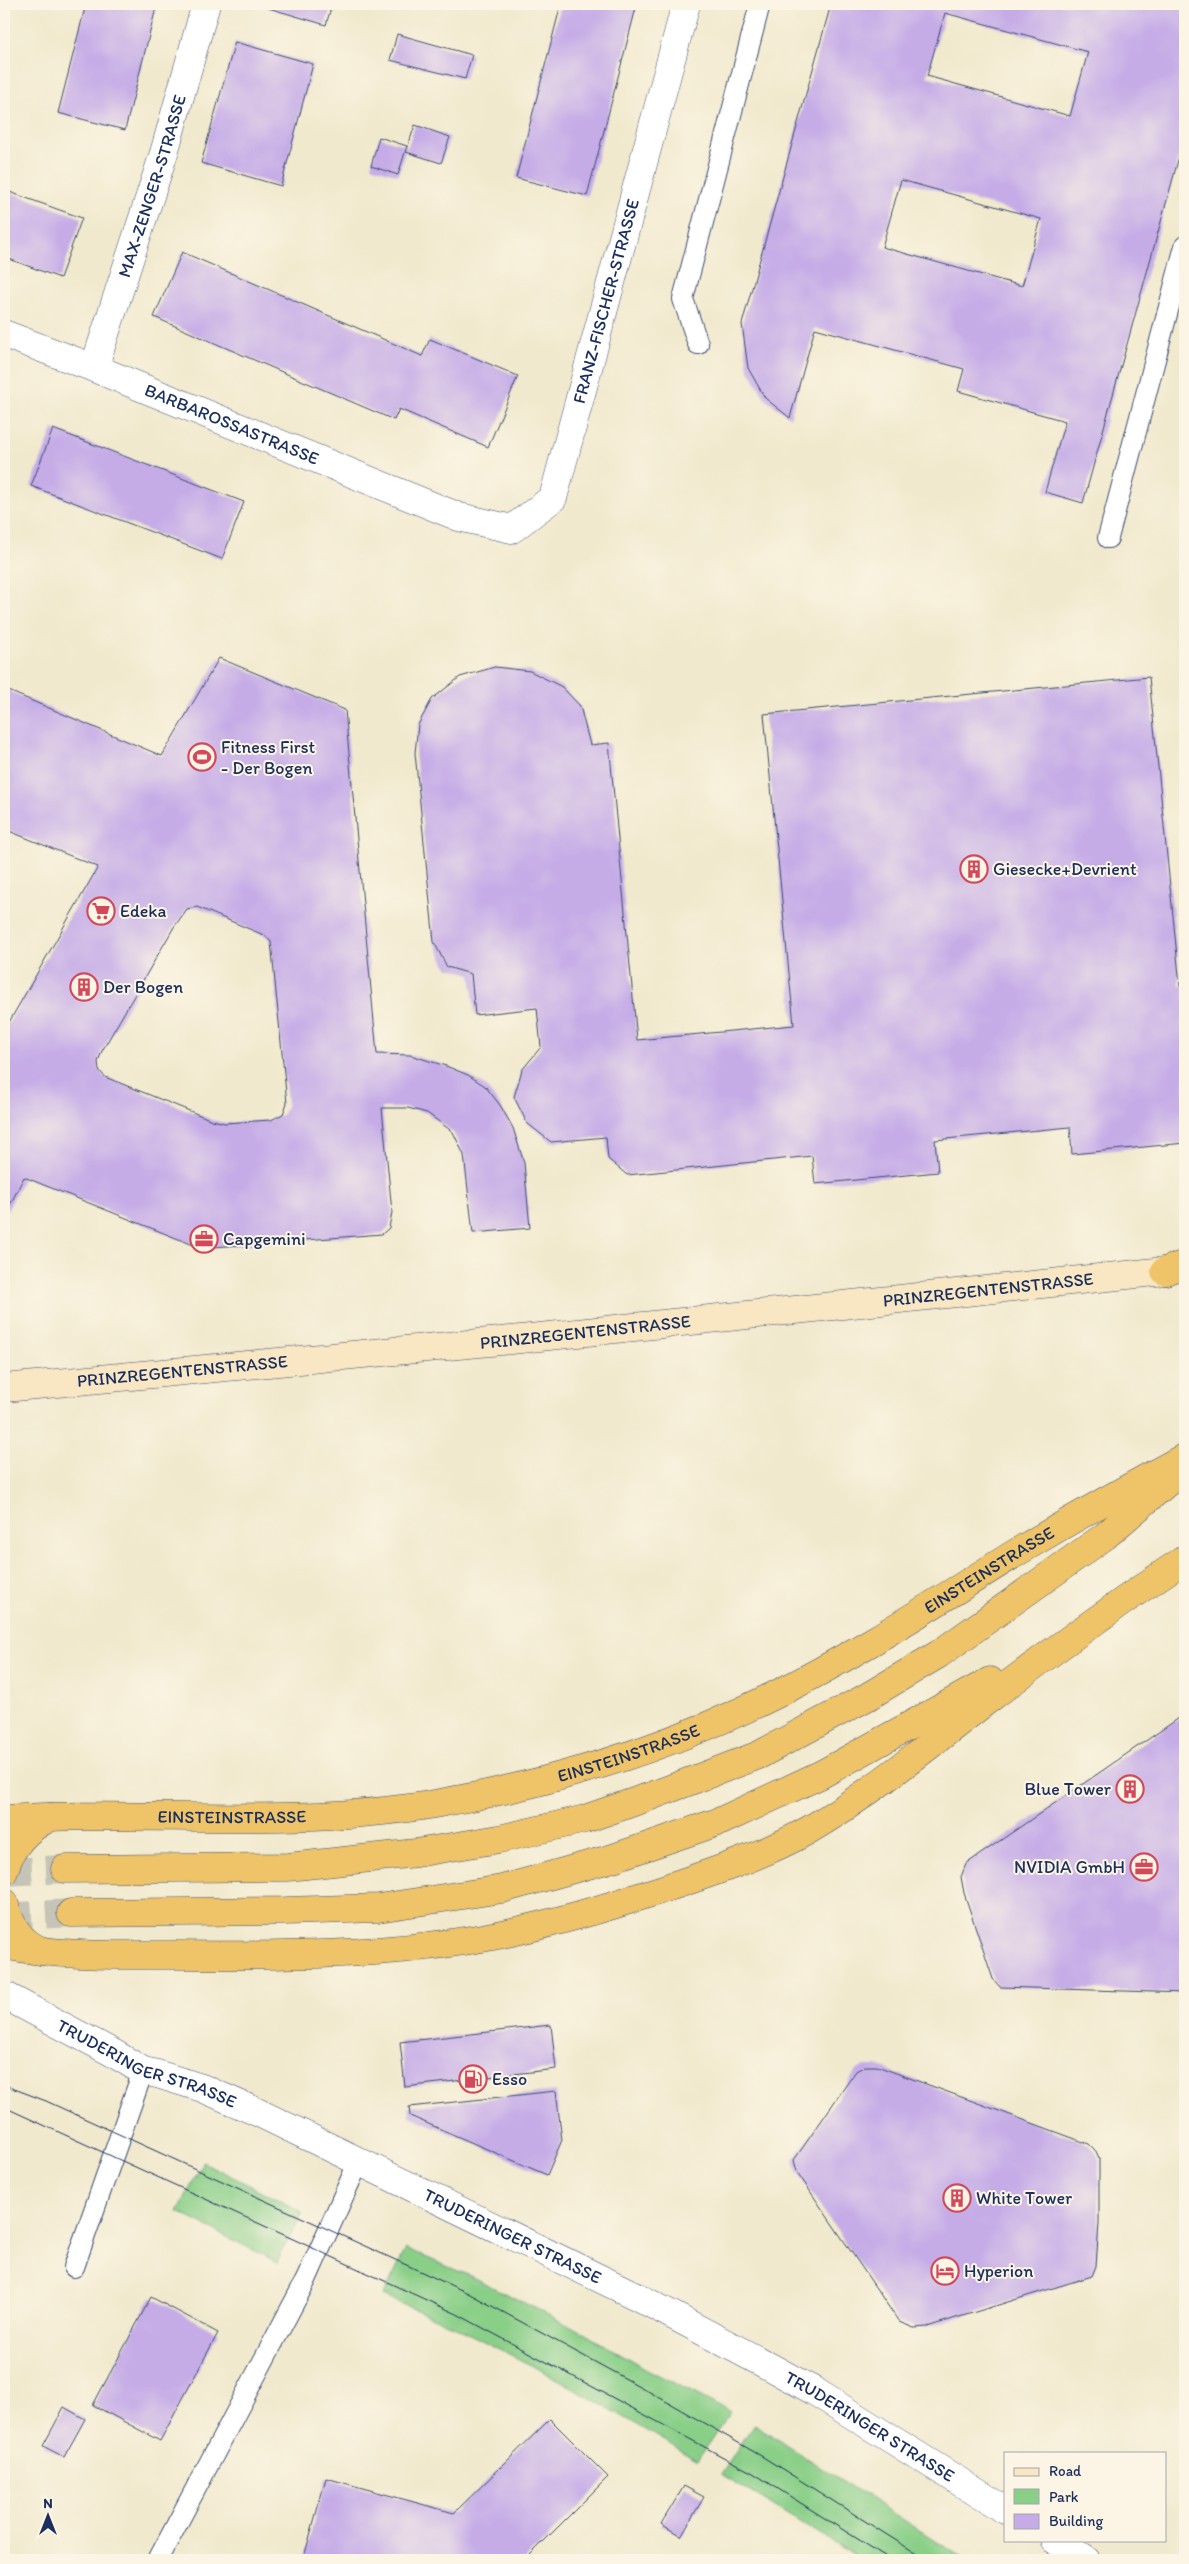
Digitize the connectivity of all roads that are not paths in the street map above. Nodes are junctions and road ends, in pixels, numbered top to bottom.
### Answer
1 (206, 4) edge
2 (686, 4) edge
3 (760, 4) edge
4 (1185, 246) edge
5 (4, 334) edge
6 (698, 344) dead end
7 (94, 368) junction
8 (459, 516) joint
9 (1108, 538) dead end
10 (1178, 1270) edge
11 (4, 1388) edge
12 (1185, 1457) edge
13 (1185, 1466) edge
14 (1185, 1559) edge
15 (1070, 1637) junction
16 (52, 1816) junction
17 (4, 1819) edge
18 (65, 1869) tunnel mouth
19 (4, 1871) edge
20 (4, 1902) edge
21 (71, 1913) tunnel mouth
22 (4, 1945) edge
23 (46, 1952) junction
24 (4, 1995) edge
25 (143, 2071) junction
26 (359, 2161) junction
27 (74, 2267) dead end
28 (1004, 2509) edge
29 (1057, 2542) edge
30 (158, 2560) edge
31 (1086, 2560) edge

1 - 7 street, MAX-ZENGER-STRASSE
2 - 8 street, FRANZ-FISCHER-STRASSE
3 - 6 lane
4 - 9 lane
5 - 7 street, BARBAROSSASTRASSE
7 - 8 street, BARBAROSSASTRASSE
10 - 11 main road, PRINZREGENTENSTRASSE
12 - 16 highway, EINSTEINSTRASSE
13 - 18 highway
14 - 15 highway
15 - 21 highway
15 - 23 highway
16 - 17 highway, EINSTEINSTRASSE
16 - 19 highway
20 - 23 highway
22 - 23 highway
24 - 25 street, TRUDERINGER STRASSE
25 - 26 street, TRUDERINGER STRASSE
25 - 27 lane
26 - 28 street, TRUDERINGER STRASSE
26 - 30 lane
29 - 31 street

